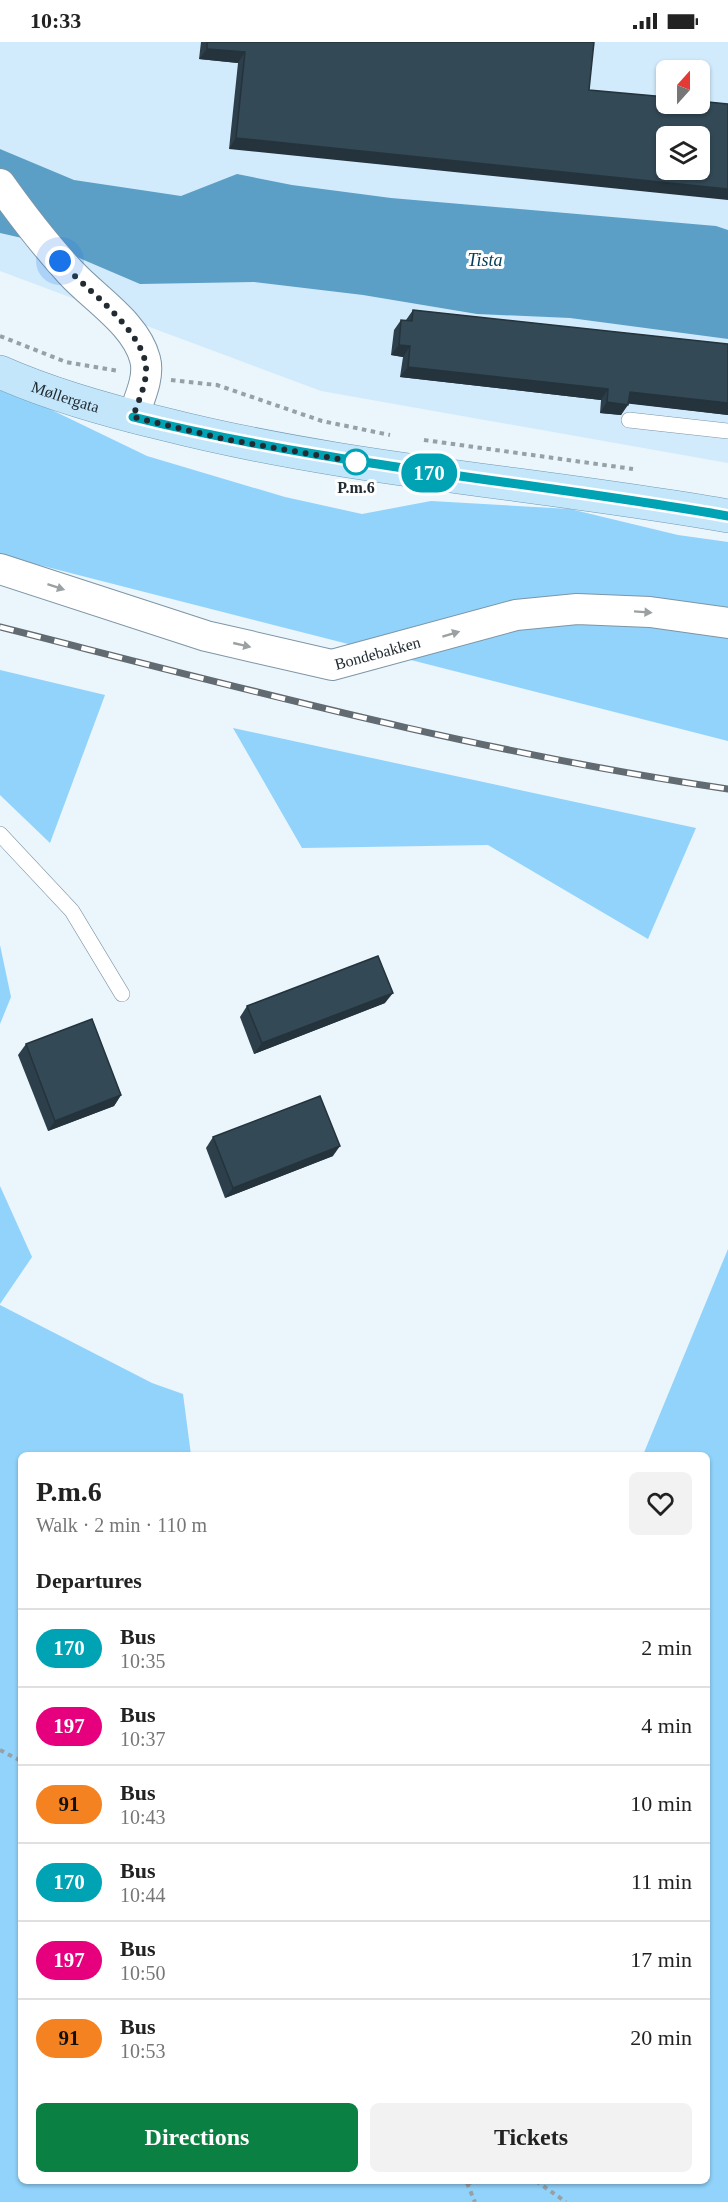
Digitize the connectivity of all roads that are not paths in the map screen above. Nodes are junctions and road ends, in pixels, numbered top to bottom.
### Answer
1 (0, 184) edge
2 (0, 372) edge
3 (133, 417) junction
4 (629, 420) edge
5 (728, 431) edge
6 (728, 516) edge
7 (0, 569) edge
8 (728, 624) edge
9 (0, 834) edge
10 (122, 994) dead end

1 - 3 street
2 - 3 main road, Møllergata
3 - 6 main road, Møllergata
4 - 5 lane
7 -> 8 street, Bondebakken
9 - 10 lane

